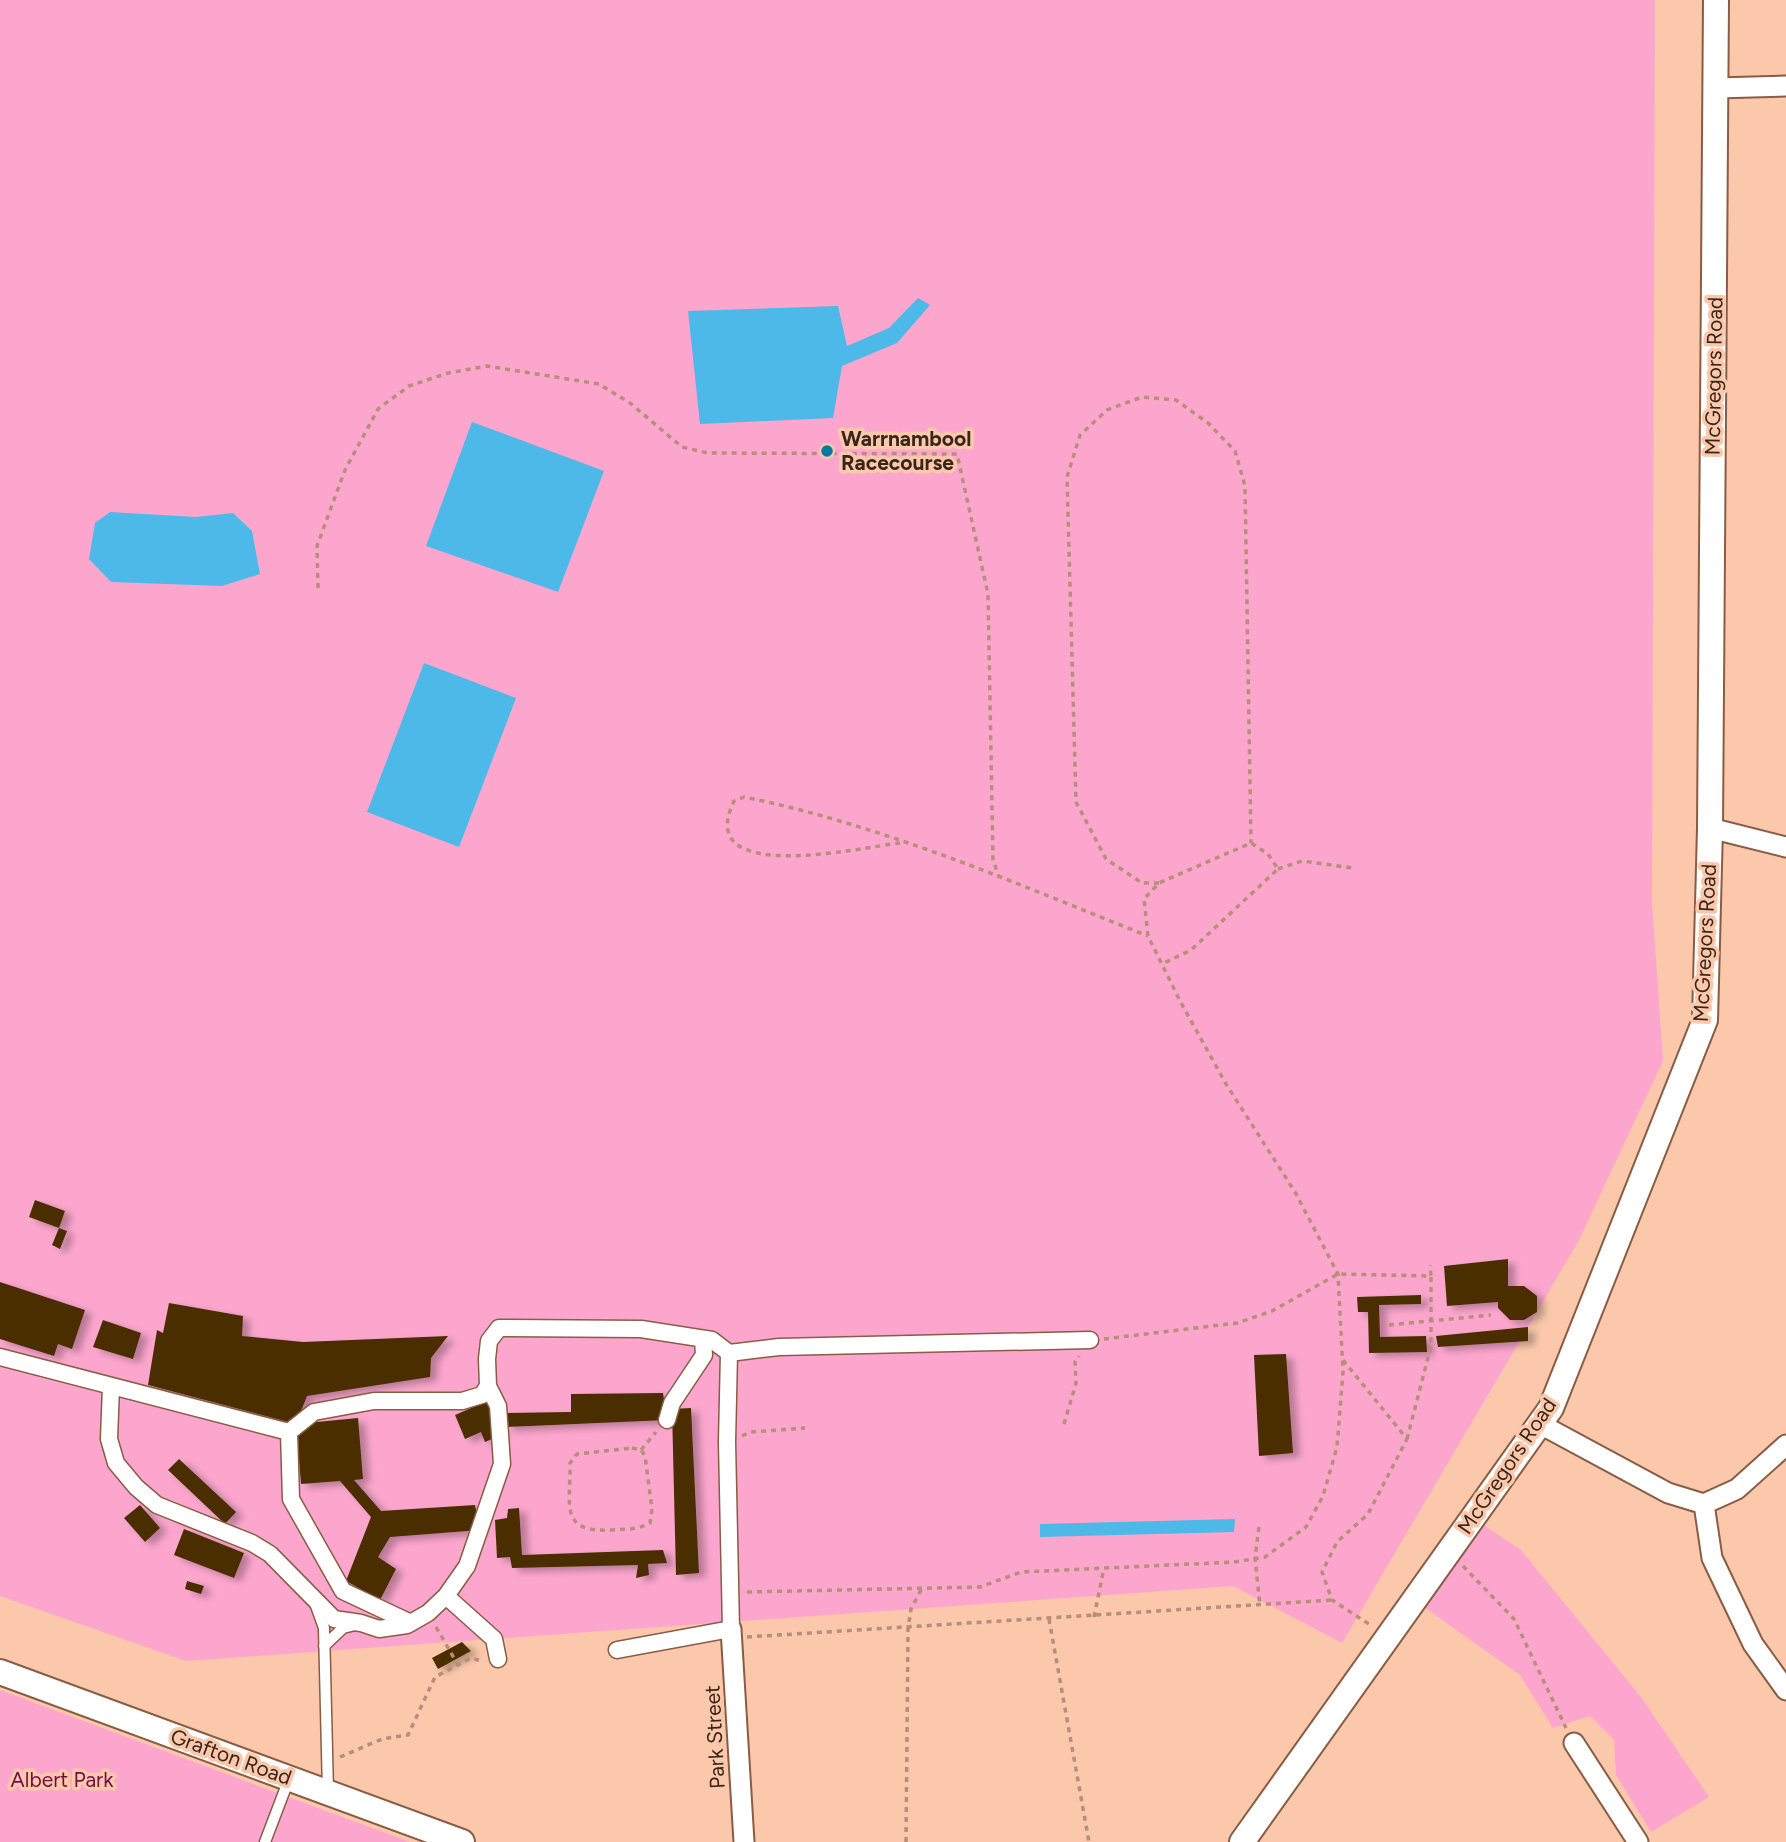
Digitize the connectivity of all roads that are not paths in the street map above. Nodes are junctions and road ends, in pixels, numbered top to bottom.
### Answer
1 (1716, 0) edge
2 (1786, 86) edge
3 (1716, 88) junction
4 (1710, 828) junction
5 (1786, 847) edge
6 (703, 1339) junction
7 (1090, 1340) road end
8 (729, 1353) junction
9 (0, 1357) edge
10 (111, 1386) junction
11 (488, 1386) junction
12 (667, 1420) road end
13 (1540, 1424) junction
14 (289, 1432) junction
15 (1786, 1445) edge
16 (1704, 1504) junction
17 (446, 1596) junction
18 (314, 1601) junction
19 (361, 1623) junction
20 (411, 1623) junction
21 (732, 1634) junction
22 (324, 1646) junction
23 (617, 1650) dead end
24 (498, 1659) road end
25 (0, 1672) edge
26 (1786, 1690) edge
27 (1574, 1743) road end
28 (289, 1779) junction
29 (328, 1793) junction
30 (265, 1842) edge
31 (462, 1842) edge
32 (744, 1842) edge
33 (1242, 1842) edge
34 (1638, 1842) edge

1 - 3 street, McGregors Road
2 - 3 street
3 - 4 street, McGregors Road
4 - 5 street
4 - 13 street, McGregors Road
6 - 8 street
6 - 11 street
6 - 12 street
7 - 8 street
8 - 21 street
9 - 10 street
10 - 14 street
10 - 18 street
11 - 14 street
11 - 17 street
13 - 16 street
13 - 33 street, McGregors Road
14 - 20 street
15 - 16 street
16 - 26 street
17 - 20 street
17 - 24 street
18 - 19 street
18 - 22 lane
19 - 20 street
19 - 22 lane
21 - 23 street
21 - 32 street, Park Street
22 - 29 lane
25 - 28 street, Grafton Road
27 - 34 street
28 - 29 street, Grafton Road
28 - 30 lane
29 - 31 street, Grafton Road

